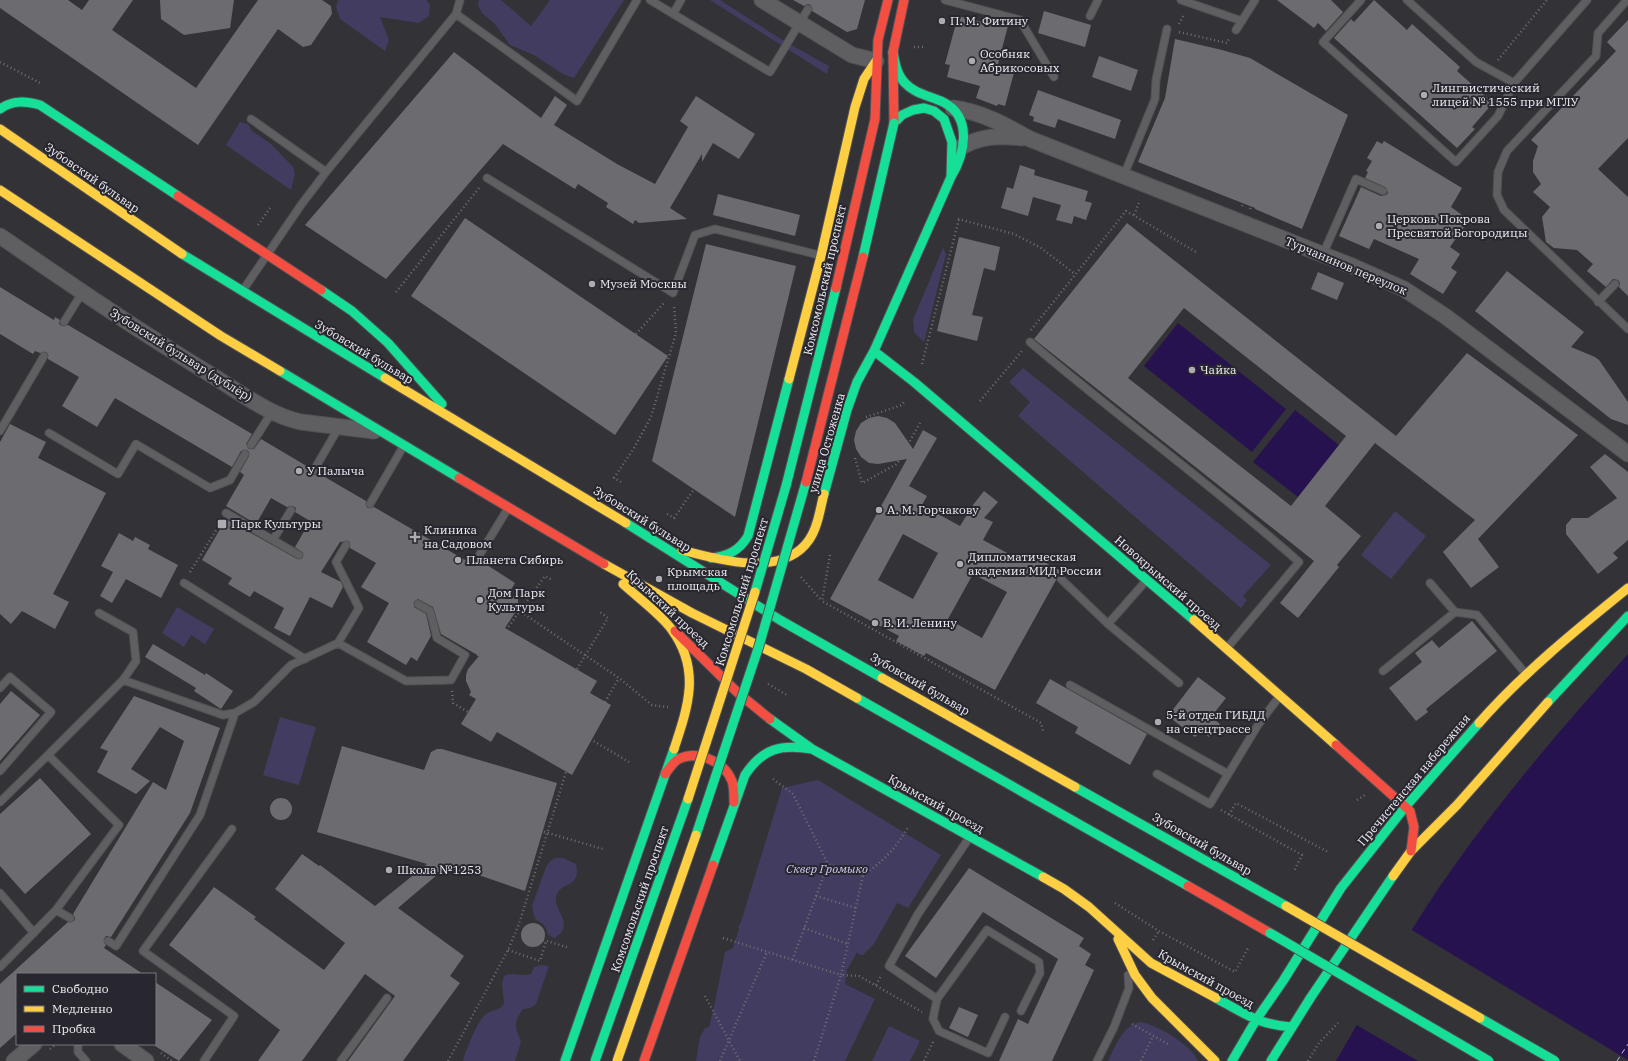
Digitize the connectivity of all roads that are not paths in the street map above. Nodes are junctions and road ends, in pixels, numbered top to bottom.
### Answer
1 (460, 0) edge
2 (637, 0) edge
3 (650, 0) edge
4 (681, 0) edge
5 (762, 0) edge
6 (888, 0) edge
7 (904, 0) edge
8 (945, 0) edge
9 (1098, 0) edge
10 (1181, 0) edge
11 (1255, 0) edge
12 (1361, 0) edge
13 (1407, 0) edge
14 (1587, 0) edge
15 (1627, 0) edge
16 (1190, 1) edge
17 (808, 9) dead end
18 (456, 14) junction
19 (673, 14) junction
20 (1090, 16) dead end
21 (1242, 21) junction
22 (800, 24) junction
23 (1167, 29) dead end
24 (1236, 30) dead end
25 (893, 52) junction
26 (876, 61) junction
27 (1054, 77) dead end
28 (1514, 83) junction
29 (953, 108) junction
30 (0, 109) edge
31 (251, 119) dead end
32 (894, 123) junction
33 (0, 129) edge
34 (1030, 139) junction
35 (959, 150) junction
36 (326, 172) junction
37 (1124, 175) junction
38 (951, 176) junction
39 (487, 178) road end
40 (0, 190) edge
41 (1383, 191) dead end
42 (0, 236) edge
43 (1323, 254) junction
44 (267, 256) junction
45 (821, 256) junction
46 (1615, 284) dead end
47 (242, 292) junction
48 (82, 293) junction
49 (1598, 302) junction
50 (64, 322) dead end
51 (1628, 329) edge
52 (1030, 342) road end
53 (874, 351) junction
54 (44, 356) dead end
55 (272, 412) junction
56 (463, 426) junction
57 (339, 427) junction
58 (0, 431) edge
59 (379, 431) junction
60 (49, 433) dead end
61 (251, 445) dead end
62 (404, 446) junction
63 (246, 454) dead end
64 (1628, 454) edge
65 (314, 470) dead end
66 (370, 504) dead end
67 (509, 507) junction
68 (291, 510) dead end
69 (226, 513) road end
70 (650, 537) junction
71 (273, 540) junction
72 (346, 545) dead end
73 (299, 555) dead end
74 (477, 558) dead end
75 (596, 558) junction
76 (709, 558) junction
77 (1061, 579) dead end
78 (1146, 580) junction
79 (1430, 582) dead end
80 (184, 583) road end
81 (1628, 588) edge
82 (418, 604) dead end
83 (1455, 612) junction
84 (99, 613) dead end
85 (1628, 616) edge
86 (1108, 624) junction
87 (672, 629) junction
88 (338, 643) junction
89 (1227, 649) junction
90 (305, 659) junction
91 (1383, 671) dead end
92 (1526, 675) junction
93 (123, 680) junction
94 (1179, 683) dead end
95 (1070, 685) dead end
96 (0, 688) edge
97 (1280, 695) junction
98 (235, 713) junction
99 (812, 749) junction
100 (48, 755) junction
101 (0, 771) edge
102 (666, 774) junction
103 (1157, 774) dead end
104 (1228, 774) junction
105 (0, 802) edge
106 (734, 805) junction
107 (1406, 806) junction
108 (232, 829) dead end
109 (971, 836) junction
110 (1412, 850) junction
111 (0, 893) edge
112 (56, 910) junction
113 (70, 918) dead end
114 (34, 933) junction
115 (1116, 933) junction
116 (108, 941) dead end
117 (1127, 959) junction
118 (0, 967) edge
119 (387, 998) dead end
120 (937, 999) junction
121 (1021, 1011) dead end
122 (1005, 1017) dead end
123 (1256, 1020) junction
124 (1291, 1027) junction
125 (33, 1045) edge
126 (78, 1045) edge
127 (123, 1045) edge
128 (988, 1053) junction
129 (14, 1061) edge
130 (86, 1061) edge
131 (146, 1061) edge
132 (204, 1061) edge
133 (341, 1061) edge
134 (565, 1061) edge
135 (595, 1061) edge
136 (617, 1061) edge
137 (644, 1061) edge
138 (985, 1061) edge
139 (1097, 1061) edge
140 (1215, 1061) edge
141 (1232, 1061) edge
142 (1271, 1061) edge
143 (1489, 1061) edge
144 (1555, 1061) edge

1 - 18 lane
2 - 18 lane
3 - 19 lane
4 - 19 lane
5 - 22 street
6 - 26 main road
7 - 25 main road
8 - 27 lane
9 - 20 lane
10 - 16 lane
11 - 21 lane
12 - 28 lane
13 - 28 lane
14 - 28 lane
15 - 49 lane
16 - 21 lane
17 - 22 lane
18 - 36 lane
19 - 22 lane
21 - 24 lane
22 - 26 street
23 - 37 lane
25 - 29 main road
25 - 32 main road
26 - 45 main road
26 - 135 main road, Комсомольский проспект, bridge
29 - 34 street, Турчанинов переулок
29 - 35 main road, улица Остоженка
30 - 44 main road
31 - 36 lane
32 - 35 main road, улица Остоженка
32 - 136 main road, bridge
33 - 47 main road, Зубовский бульвар
34 - 35 street, Турчанинов переулок
34 - 37 street, Турчанинов переулок
35 - 38 main road, улица Остоженка
35 - 38 main road, улица Остоженка
36 - 44 lane
37 - 43 street, Турчанинов переулок
38 - 53 main road, улица Остоженка
39 - 45 lane
40 - 59 main road
41 - 43 lane
42 - 48 street, Зубовский бульвар (дублёр)
43 - 64 street, Турчанинов переулок
44 - 47 lane
44 - 56 main road
45 - 76 main road
46 - 49 lane
47 - 56 main road, Зубовский бульвар
48 - 50 lane
48 - 55 street, Зубовский бульвар (дублёр)
49 - 51 lane
52 - 89 lane
53 - 76 main road, улица Остоженка
53 - 78 main road, Новокрымский проезд
54 - 58 lane
55 - 57 street, Зубовский бульвар (дублёр)
55 - 61 lane
56 - 70 main road, Зубовский бульвар
57 - 59 street, Зубовский бульвар (дублёр)
57 - 65 lane
59 - 62 main road
60 - 63 lane
62 - 66 lane
62 - 67 main road
67 - 74 lane
67 - 75 main road
68 - 71 lane
69 - 71 lane
70 - 76 main road, улица Остоженка
70 - 144 main road, Зубовский бульвар, bridge
71 - 73 lane
72 - 88 lane
75 - 87 main road, Крымский проезд
75 - 143 main road, bridge
77 - 86 lane
78 - 86 lane
78 - 89 main road, Новокрымский проезд
79 - 83 lane
80 - 90 lane
81 - 92 main road, Пречистенская набережная
82 - 88 lane
83 - 91 lane
83 - 92 lane
84 - 93 lane
85 - 110 main road
86 - 94 lane
87 - 99 main road, Крымский проезд
87 - 102 main road
88 - 90 lane
89 - 97 main road, Новокрымский проезд
90 - 98 lane
92 - 107 main road, Пречистенская набережная
93 - 98 lane
93 - 100 lane
95 - 104 lane
96 - 101 lane
97 - 104 lane
97 - 107 main road, Новокрымский проезд
98 - 116 lane
99 - 106 main road
99 - 109 main road, Крымский проезд
100 - 105 lane
100 - 112 lane
102 - 106 main road
102 - 134 main road
103 - 104 lane
106 - 137 main road
107 - 110 main road, Новокрымский проезд
107 - 123 main road, Пречистенская набережная
108 - 132 lane
109 - 115 main road, Крымский проезд
109 - 120 lane
110 - 124 main road
111 - 114 lane
112 - 113 lane
112 - 114 lane
114 - 118 lane
115 - 117 main road
115 - 123 main road, Крымский проезд
117 - 139 lane
117 - 140 main road
119 - 133 lane
120 - 121 lane
120 - 128 lane
122 - 128 lane
123 - 124 main road, Крымский проезд
123 - 141 main road, Пречистенская набережная
124 - 142 main road
125 - 129 street
126 - 130 lane
127 - 131 street
128 - 138 lane

